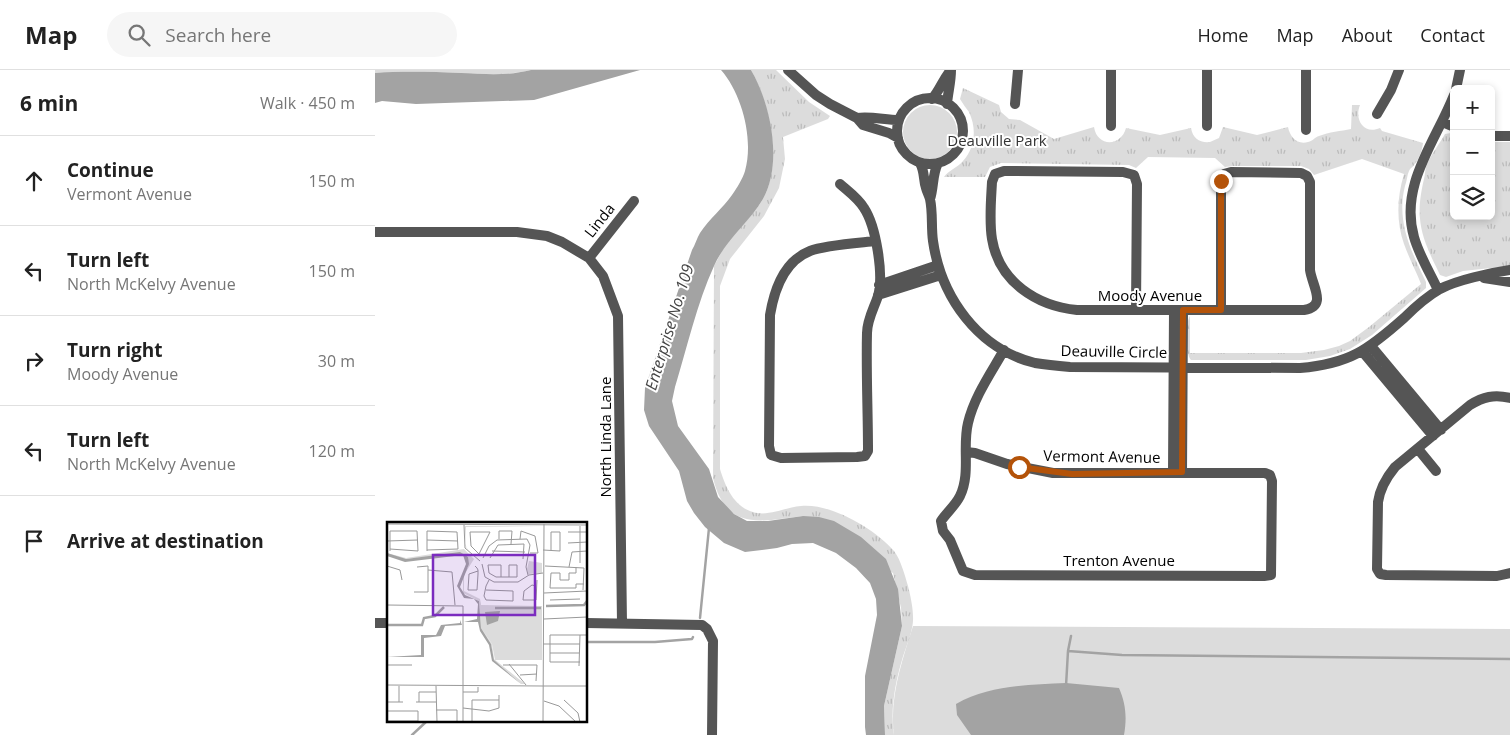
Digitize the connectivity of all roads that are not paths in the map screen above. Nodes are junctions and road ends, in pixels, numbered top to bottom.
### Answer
1 (789, 70) edge
2 (1018, 70) edge
3 (1111, 70) edge
4 (1207, 70) edge
5 (1306, 70) edge
6 (1399, 70) edge
7 (1460, 70) edge
8 (1457, 85) edge
9 (932, 99) junction
10 (947, 104) junction
11 (1015, 104) dead end
12 (1450, 104) edge
13 (1377, 114) dead end
14 (857, 118) junction
15 (899, 120) junction
16 (1442, 122) junction
17 (1450, 125) edge
18 (1111, 126) dead end
19 (1207, 126) dead end
20 (1305, 130) dead end
21 (1495, 136) edge
22 (1510, 136) edge
23 (898, 138) junction
24 (920, 163) junction
25 (938, 163) junction
26 (839, 184) dead end
27 (930, 199) junction
28 (634, 201) dead end
29 (375, 232) edge
30 (876, 241) junction
31 (589, 258) junction
32 (939, 270) junction
33 (1510, 270) edge
34 (1478, 278) junction
35 (1510, 282) edge
36 (879, 290) junction
37 (1438, 290) junction
38 (1136, 310) junction
39 (1178, 310) junction
40 (1221, 310) junction
41 (1366, 349) junction
42 (1004, 350) junction
43 (1178, 367) junction
44 (1510, 398) edge
45 (1437, 433) junction
46 (1418, 449) junction
47 (966, 452) junction
48 (1178, 472) junction
49 (1436, 472) dead end
50 (1510, 573) edge
51 (1271, 575) joint
52 (587, 623) edge
53 (622, 623) junction
54 (712, 735) edge

1 - 14 street
2 - 11 street
3 - 18 street
4 - 19 street
5 - 20 street
6 - 13 street
7 - 8 street
9 - 10 street
9 - 10 street
9 - 15 street
10 - 25 street
12 - 16 street
14 - 15 street
14 - 23 street
15 - 23 street
16 - 17 street
16 - 37 street
21 - 22 street
23 - 24 street
24 - 25 street
24 - 27 street, Deauville Circle
25 - 27 street, Deauville Circle
26 - 30 street
27 - 32 street, Deauville Circle
28 - 31 street, Linda
29 - 31 street
30 - 36 street
30 - 36 street
31 - 53 street, North Linda Lane
32 - 36 street
32 - 42 street, Deauville Circle
33 - 34 street, Deauville Circle
34 - 35 street, Deauville Circle
34 - 37 street, Deauville Circle
37 - 41 street, Deauville Circle
38 - 38 street, Moody Avenue
38 - 39 street, Moody Avenue
39 - 40 street, Moody Avenue
39 - 43 street
40 - 40 street, Moody Avenue
41 - 43 street, Deauville Circle
41 - 45 street
42 - 43 street, Deauville Circle
42 - 47 street
43 - 48 street
44 - 45 street
45 - 46 street
46 - 49 street
46 - 50 street
47 - 48 street, Vermont Avenue
47 - 51 street, Trenton Avenue
48 - 51 street, Vermont Avenue
52 - 53 street
53 - 54 street

